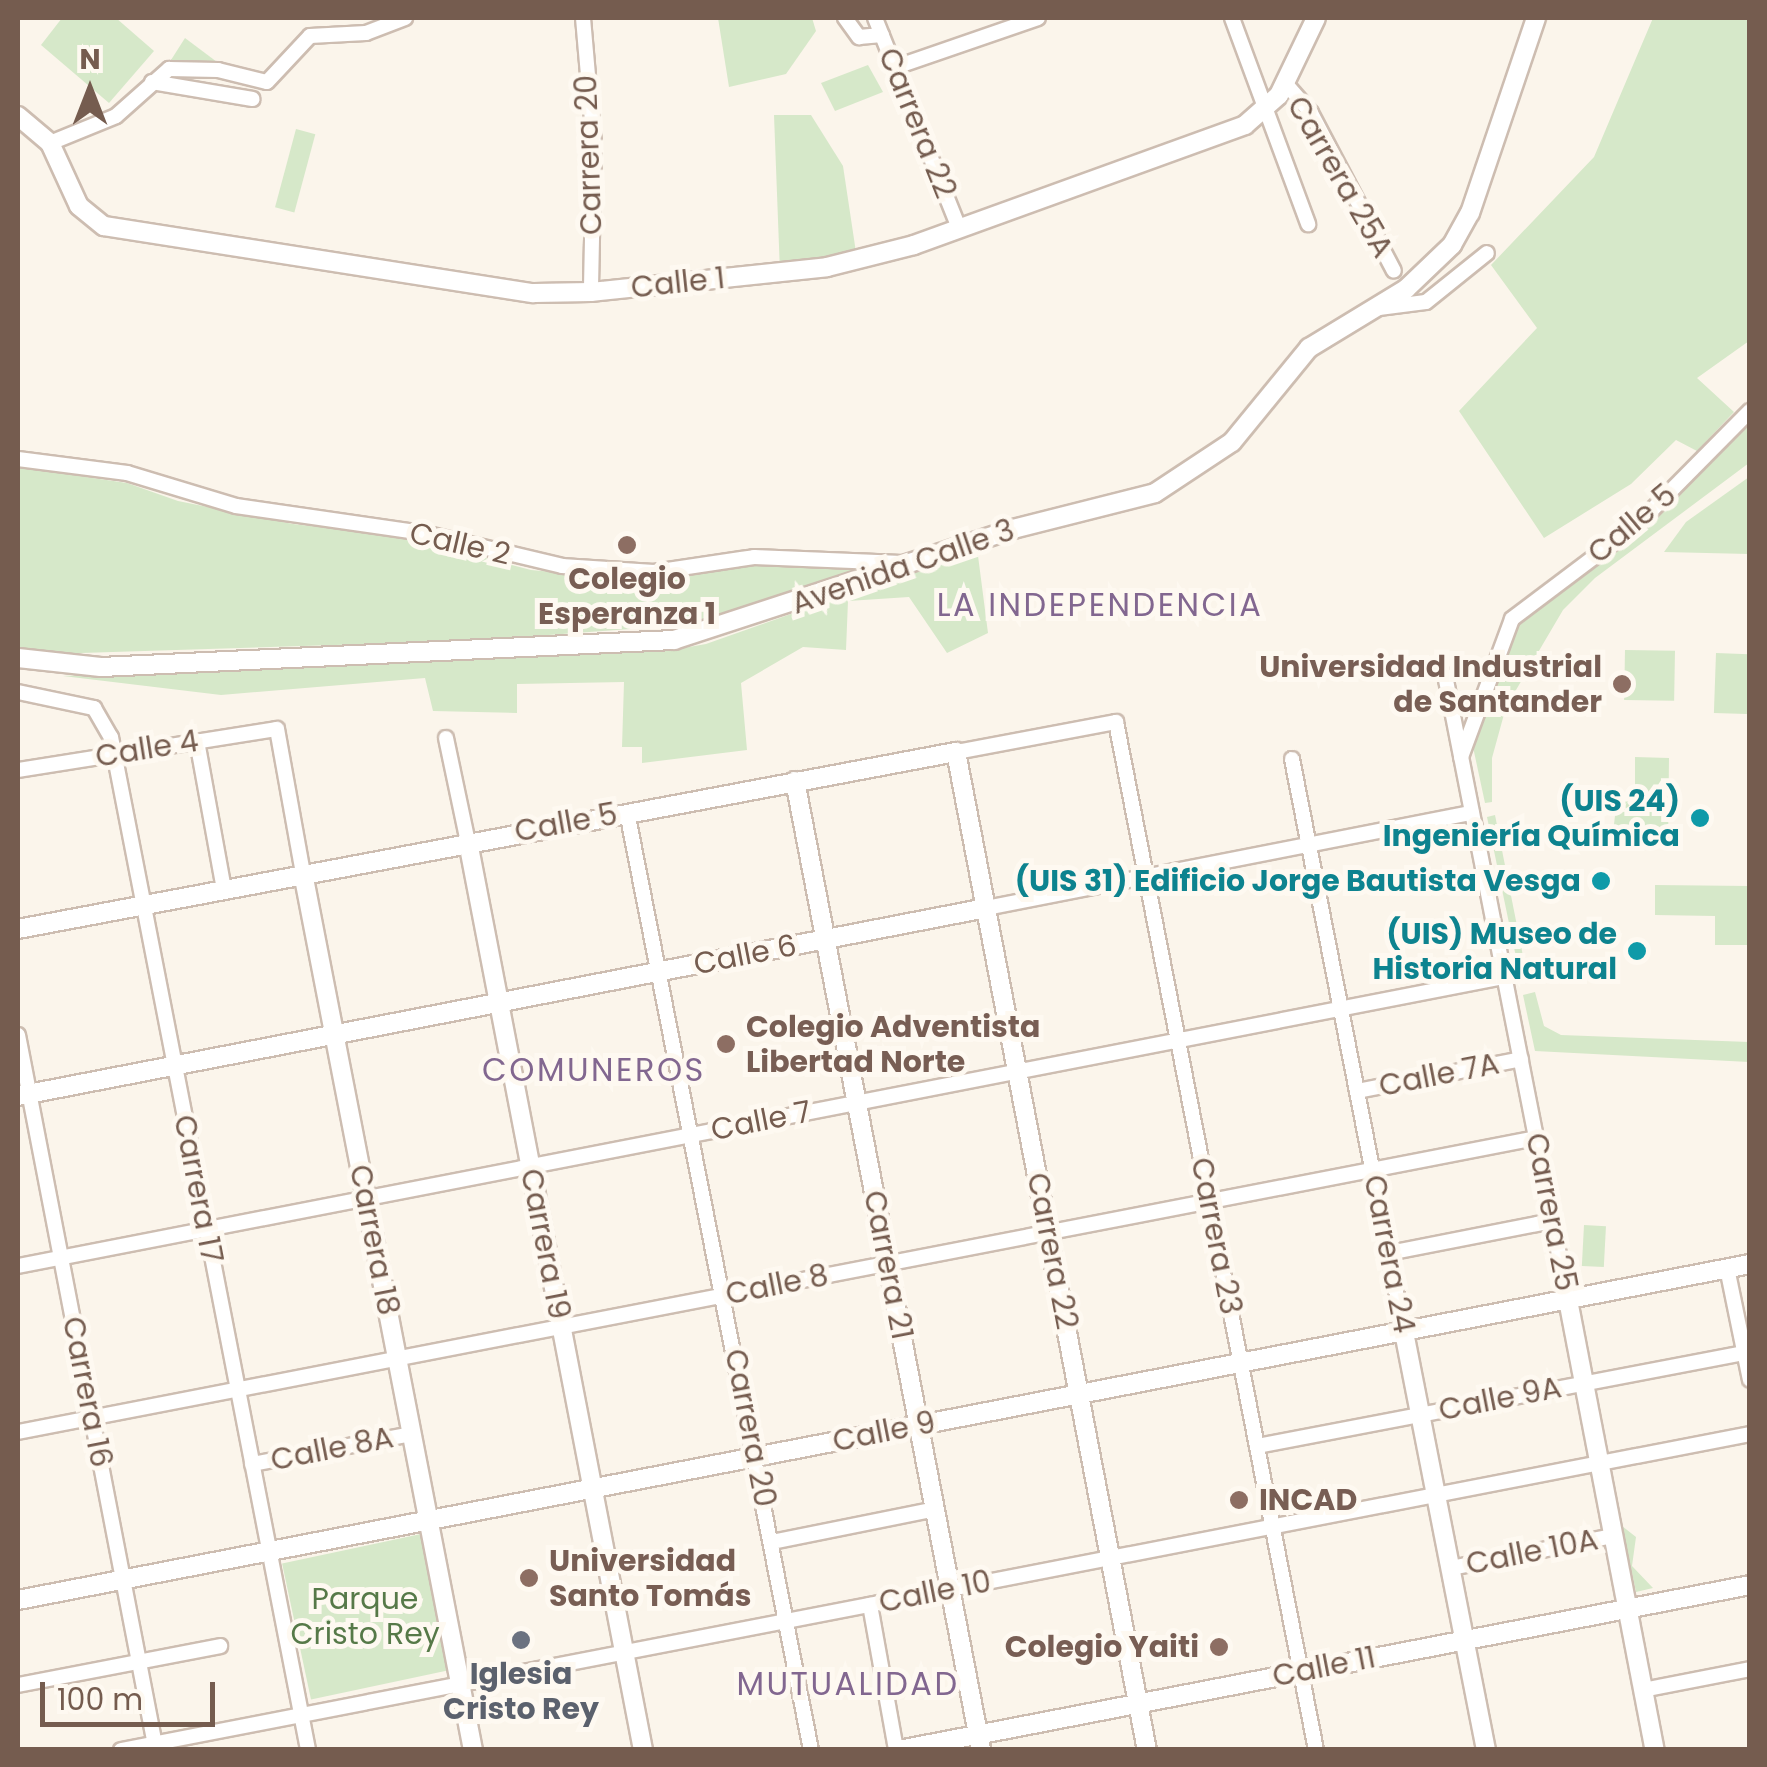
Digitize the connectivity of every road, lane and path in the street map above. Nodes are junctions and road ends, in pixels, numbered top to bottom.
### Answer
1 (404, 18) edge
2 (583, 18) edge
3 (845, 18) edge
4 (875, 18) edge
5 (1038, 18) edge
6 (1232, 18) edge
7 (1316, 18) edge
8 (1536, 18) edge
9 (1016, 21) edge
10 (882, 35) junction
11 (896, 67) junction
12 (152, 82) junction
13 (1286, 84) junction
14 (253, 100) dead end
15 (1265, 114) junction
16 (18, 116) edge
17 (50, 143) junction
18 (1308, 224) dead end
19 (959, 228) junction
20 (1487, 253) dead end
21 (1394, 271) dead end
22 (590, 292) junction
23 (1374, 309) junction
24 (1750, 411) edge
25 (18, 460) edge
26 (908, 565) junction
27 (18, 658) edge
28 (1444, 675) dead end
29 (18, 692) edge
30 (1116, 722) joint
31 (277, 729) joint
32 (446, 738) dead end
33 (197, 741) junction
34 (114, 752) junction
35 (956, 752) junction
36 (1292, 758) dead end
37 (1461, 758) junction
38 (18, 770) edge
39 (795, 781) junction
40 (627, 812) junction
41 (1472, 814) junction
42 (468, 842) junction
43 (1309, 846) junction
44 (302, 874) junction
45 (1146, 877) junction
46 (224, 888) junction
47 (142, 904) junction
48 (986, 908) junction
49 (18, 928) edge
50 (825, 939) junction
51 (659, 972) junction
52 (1504, 977) junction
53 (499, 1003) junction
54 (1341, 1008) junction
55 (18, 1034) edge
56 (334, 1035) junction
57 (1178, 1040) junction
58 (1520, 1060) junction
59 (174, 1066) junction
60 (1018, 1072) junction
61 (1357, 1091) junction
62 (23, 1095) edge
63 (856, 1103) junction
64 (691, 1135) junction
65 (1536, 1138) junction
66 (530, 1166) junction
67 (1372, 1170) junction
68 (366, 1198) junction
69 (1209, 1201) junction
70 (1552, 1221) junction
71 (206, 1230) junction
72 (1048, 1232) junction
73 (1389, 1253) junction
74 (61, 1258) junction
75 (888, 1264) junction
76 (1750, 1264) edge
77 (18, 1266) edge
78 (1727, 1268) junction
79 (724, 1295) junction
80 (1568, 1300) junction
81 (561, 1327) junction
82 (1404, 1332) junction
83 (1744, 1353) junction
84 (397, 1359) junction
85 (1241, 1363) junction
86 (1750, 1380) edge
87 (1584, 1383) junction
88 (237, 1390) junction
89 (1079, 1394) junction
90 (1420, 1414) junction
91 (92, 1418) junction
92 (918, 1426) junction
93 (18, 1432) edge
94 (412, 1434) junction
95 (1750, 1434) edge
96 (1257, 1446) junction
97 (756, 1457) junction
98 (252, 1464) junction
99 (1599, 1464) junction
100 (592, 1489) junction
101 (1436, 1495) junction
102 (935, 1510) junction
103 (428, 1520) junction
104 (1272, 1527) junction
105 (1613, 1536) junction
106 (772, 1542) junction
107 (269, 1551) junction
108 (1110, 1558) junction
109 (1450, 1568) junction
110 (123, 1580) junction
111 (1750, 1585) edge
112 (950, 1589) junction
113 (18, 1600) edge
114 (870, 1605) junction
115 (1626, 1608) junction
116 (786, 1621) junction
117 (1464, 1640) junction
118 (220, 1646) dead end
119 (624, 1652) junction
120 (139, 1662) junction
121 (1750, 1668) edge
122 (1300, 1672) junction
123 (18, 1684) edge
124 (460, 1684) junction
125 (1643, 1690) junction
126 (1138, 1703) junction
127 (301, 1715) junction
128 (979, 1742) edge
129 (156, 1746) edge
130 (121, 1750) edge
131 (308, 1750) edge
132 (473, 1750) edge
133 (642, 1750) edge
134 (811, 1750) edge
135 (898, 1750) edge
136 (1147, 1750) edge
137 (1316, 1750) edge
138 (1486, 1750) edge
139 (1655, 1750) edge

1 - 12 street
2 - 22 street, Carrera 20
3 - 10 street
4 - 10 street, Carrera 22
5 - 9 street
6 - 15 street
7 - 13 street
8 - 23 street, Avenida Calle 3
9 - 11 street
10 - 11 street, Carrera 22
11 - 19 street, Carrera 22
12 - 14 street
12 - 17 street
13 - 15 street
13 - 21 street, Carrera 25A
15 - 18 street
15 - 19 street, Calle 1
16 - 17 street, Calle 1
17 - 22 street, Calle 1
19 - 22 street, Calle 1
20 - 23 street
23 - 26 street, Avenida Calle 3
24 - 37 street, Calle 5
25 - 26 street, Calle 2
26 - 27 street, Avenida Calle 3
28 - 37 street, Carrera 25
29 - 34 street, Carrera 17
30 - 35 street, Calle 5
30 - 45 street, Carrera 23
31 - 33 street, Calle 4
31 - 44 street, Carrera 18
32 - 42 street, Carrera 19
33 - 34 street, Calle 4
33 - 46 street
34 - 38 street, Calle 4
34 - 47 street, Carrera 17
35 - 39 street, Calle 5
35 - 48 street, Carrera 22
36 - 43 street, Carrera 24
37 - 41 street, Carrera 25
39 - 40 street, Calle 5
39 - 50 street, Carrera 21
40 - 42 street, Calle 5
40 - 51 street, Carrera 20
41 - 43 street, Calle 6
41 - 52 street, Carrera 25
42 - 44 street, Calle 5
42 - 53 street, Carrera 19
43 - 45 street, Calle 6
43 - 54 street, Carrera 24
44 - 46 street, Calle 5
44 - 56 street, Carrera 18
45 - 48 street, Calle 6
45 - 57 street, Carrera 23
46 - 47 street, Calle 5
47 - 49 street, Calle 5
47 - 59 street, Carrera 17
48 - 50 street, Calle 6
48 - 60 street, Carrera 22
50 - 51 street, Calle 6
50 - 63 street, Carrera 21
51 - 53 street, Calle 6
51 - 64 street, Carrera 20
52 - 54 street, Calle 7
52 - 58 street, Carrera 25
53 - 56 street, Calle 6
53 - 66 street, Carrera 19
54 - 57 street, Calle 7
54 - 61 street, Carrera 24
55 - 62 street, Carrera 16
56 - 59 street, Calle 6
56 - 68 street, Carrera 18
57 - 60 street, Calle 7
57 - 69 street, Carrera 23
58 - 61 street, Calle 7A
58 - 65 street, Carrera 25
59 - 62 street, Calle 6
59 - 71 street, Carrera 17
60 - 63 street, Calle 7
60 - 72 street, Carrera 22
61 - 67 street, Carrera 24
62 - 74 street, Carrera 16
63 - 64 street, Calle 7
63 - 75 street, Carrera 21
64 - 66 street, Calle 7
64 - 79 street, Carrera 20
65 - 67 street, Calle 8
65 - 70 street, Carrera 25
66 - 68 street, Calle 7
66 - 81 street, Carrera 19
67 - 69 street, Calle 8
67 - 73 street, Carrera 24
68 - 71 street, Calle 7
68 - 84 street, Carrera 18
69 - 72 street, Calle 8
69 - 85 street, Carrera 23
70 - 73 street
70 - 80 street, Carrera 25
71 - 74 street, Calle 7
71 - 88 street, Carrera 17
72 - 75 street, Calle 8
72 - 89 street, Carrera 22
73 - 82 street, Carrera 24
74 - 77 street, Calle 7
74 - 91 street, Carrera 16
75 - 79 street, Calle 8
75 - 92 street, Carrera 21
76 - 78 street, Calle 9
78 - 80 street, Calle 9
78 - 83 street
79 - 81 street, Calle 8
79 - 97 street, Carrera 20
80 - 82 street, Calle 9
80 - 87 street, Carrera 25
81 - 84 street, Calle 8
81 - 100 street, Carrera 19
82 - 85 street, Calle 9
82 - 90 street, Carrera 24
83 - 86 street
83 - 87 street, Calle 9A
84 - 88 street, Calle 8
84 - 94 street, Carrera 18
85 - 89 street, Calle 9
85 - 96 street, Carrera 23
87 - 90 street, Calle 9A
87 - 99 street, Carrera 25
88 - 91 street, Calle 8
88 - 98 street, Carrera 17
89 - 92 street, Calle 9
89 - 108 street, Carrera 22
90 - 96 street, Calle 9A
90 - 101 street, Carrera 24
91 - 93 street, Calle 8
91 - 110 street, Carrera 16
92 - 97 street, Calle 9
92 - 102 street, Carrera 21
94 - 98 street, Calle 8A
94 - 103 street, Carrera 18
95 - 99 street, Calle 10
96 - 104 street, Carrera 23
97 - 100 street, Calle 9
97 - 106 street, Carrera 20
98 - 107 street, Carrera 17
99 - 101 street, Calle 10
99 - 105 street, Carrera 25
100 - 103 street, Calle 9
100 - 119 street, Carrera 19
101 - 104 street, Calle 10
101 - 109 street, Carrera 24
102 - 106 street
102 - 112 street, Carrera 21
103 - 107 street, Calle 9
103 - 124 street, Carrera 18
104 - 108 street, Calle 10
104 - 122 street, Carrera 23
105 - 109 street, Calle 10A
105 - 115 street, Carrera 25
106 - 116 street, Carrera 20
107 - 110 street, Calle 9
107 - 127 street, Carrera 17
108 - 112 street, Calle 10
108 - 126 street, Carrera 22
109 - 117 street, Carrera 24
110 - 113 street, Calle 9
110 - 120 street, Carrera 16
111 - 115 street, Calle 11
112 - 114 street, Calle 10
112 - 128 street, Carrera 21
114 - 116 street, Calle 10
114 - 135 street
115 - 117 street, Calle 11
115 - 125 street, Carrera 25
116 - 119 street, Calle 10
116 - 134 street, Carrera 20
117 - 122 street, Calle 11
117 - 138 street, Carrera 24
118 - 120 street
119 - 124 street, Calle 10
119 - 133 street, Carrera 19
120 - 123 street
120 - 129 street, Carrera 16
121 - 125 street
122 - 126 street, Calle 11
122 - 137 street, Carrera 23
124 - 127 street, Calle 10
124 - 132 street, Carrera 18
125 - 139 street, Carrera 25
126 - 128 street, Calle 11
126 - 136 street, Carrera 22
127 - 129 street, Calle 10
127 - 131 street, Carrera 17
128 - 135 street, Calle 11
129 - 130 street, Calle 10

